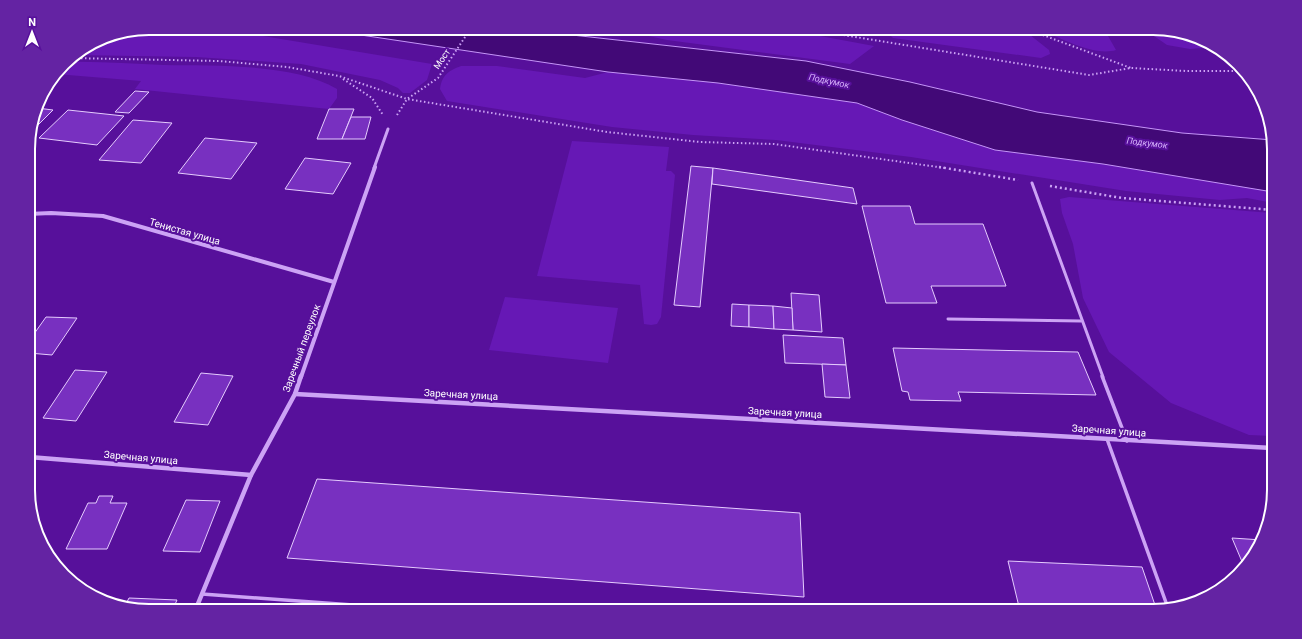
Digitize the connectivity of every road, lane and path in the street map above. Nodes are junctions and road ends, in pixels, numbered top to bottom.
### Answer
1 (466, 35) edge
2 (846, 35) edge
3 (1043, 35) edge
4 (81, 58) edge
5 (1131, 68) junction
6 (1236, 71) edge
7 (339, 76) junction
8 (407, 99) junction
9 (388, 129) junction
10 (1032, 183) junction
11 (1267, 210) edge
12 (35, 214) edge
13 (334, 282) junction
14 (948, 318) dead end
15 (1081, 321) junction
16 (295, 394) junction
17 (1107, 438) junction
18 (1127, 441) junction
19 (1267, 448) edge
20 (35, 457) edge
21 (251, 475) junction
22 (202, 594) junction
23 (1166, 603) edge
24 (198, 604) edge
25 (319, 604) edge

1 - 8 path, Мост
2 - 5 path
3 - 5 path
4 - 7 path
5 - 6 path
7 - 8 path
7 - 9 path
8 - 9 path
8 - 10 path
9 - 13 street, Заречный переулок
10 - 11 path
10 - 15 lane
12 - 13 street, Тенистая улица
13 - 16 street, Заречный переулок
14 - 15 lane
15 - 18 lane
16 - 17 street, Заречная улица
16 - 21 street, Заречный переулок
17 - 18 street, Заречная улица
17 - 23 lane
18 - 19 street, Заречная улица
20 - 21 street, Заречная улица
21 - 22 street, Заречный переулок
22 - 24 street, Заречный переулок
22 - 25 lane

